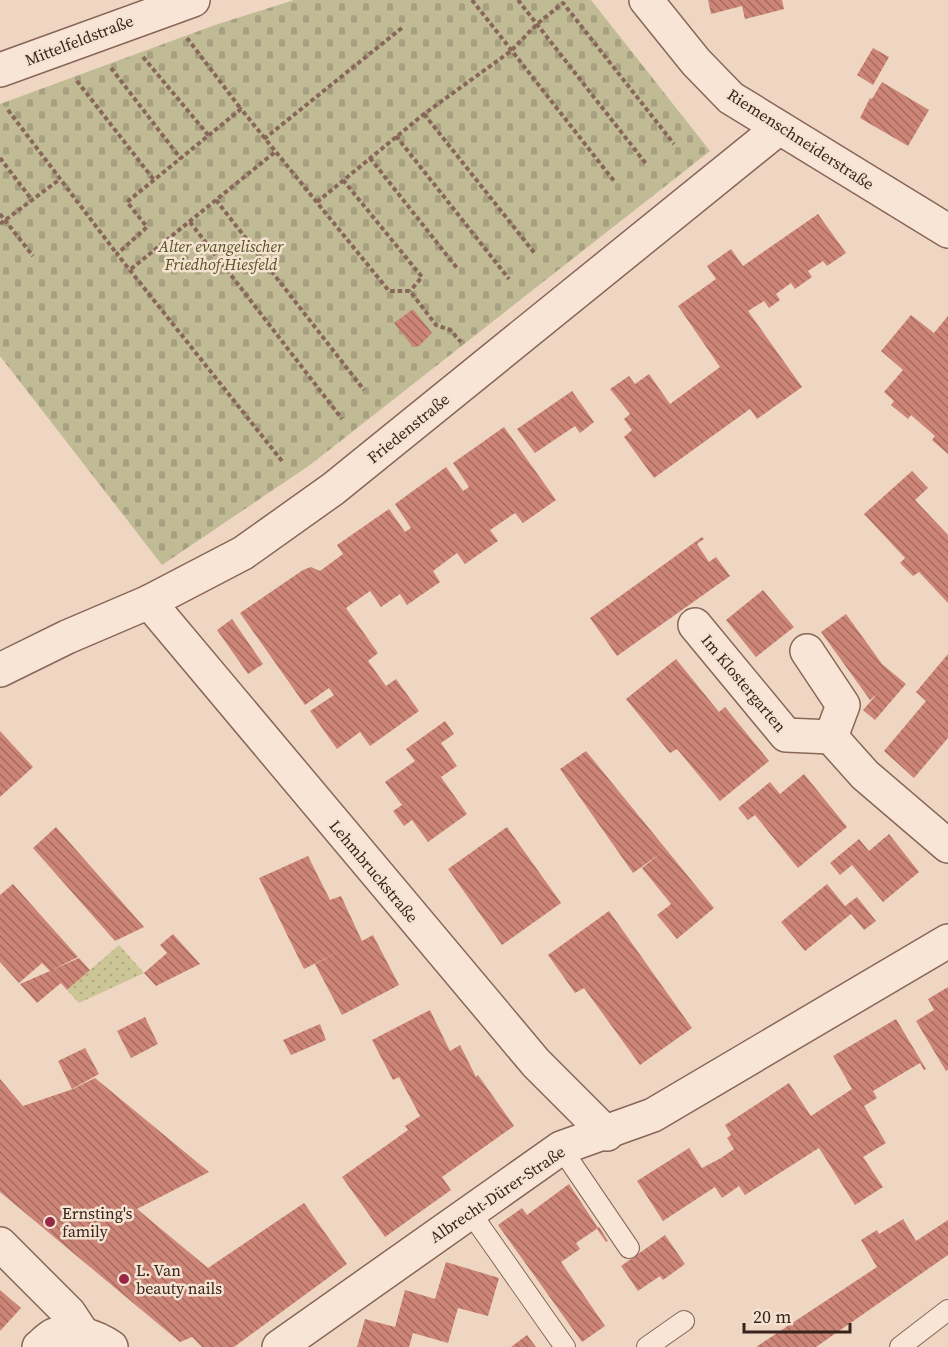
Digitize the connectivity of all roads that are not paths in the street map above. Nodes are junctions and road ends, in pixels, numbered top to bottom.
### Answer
1 (646, 0) edge
2 (179, 4) edge
3 (0, 70) edge
4 (779, 128) junction
5 (948, 231) edge
6 (148, 602) junction
7 (695, 625) dead end
8 (807, 651) dead end
9 (0, 670) edge
10 (831, 737) junction
11 (948, 846) edge
12 (948, 941) edge
13 (607, 1134) junction
14 (561, 1148) junction
15 (470, 1212) junction
16 (0, 1245) edge
17 (629, 1248) dead end
18 (948, 1310) edge
19 (684, 1321) dead end
20 (97, 1341) edge
21 (39, 1347) edge
22 (279, 1347) edge
23 (565, 1347) edge
24 (647, 1347) edge
25 (900, 1347) edge

1 - 4 street, Riemenschneiderstraße
2 - 3 street, Mittelfeldstraße
4 - 5 street, Riemenschneiderstraße
4 - 6 street, Friedenstraße
6 - 9 street, Friedenstraße
6 - 13 street, Lehmbruckstraße
7 - 10 street, Im Klostergarten
8 - 10 street
10 - 11 street
12 - 13 street, Albrecht-Dürer-Straße
13 - 14 street, Albrecht-Dürer-Straße
14 - 15 street, Albrecht-Dürer-Straße
14 - 17 lane
15 - 22 street, Albrecht-Dürer-Straße
15 - 23 lane
16 - 20 street
18 - 25 lane
19 - 24 lane
20 - 21 street

